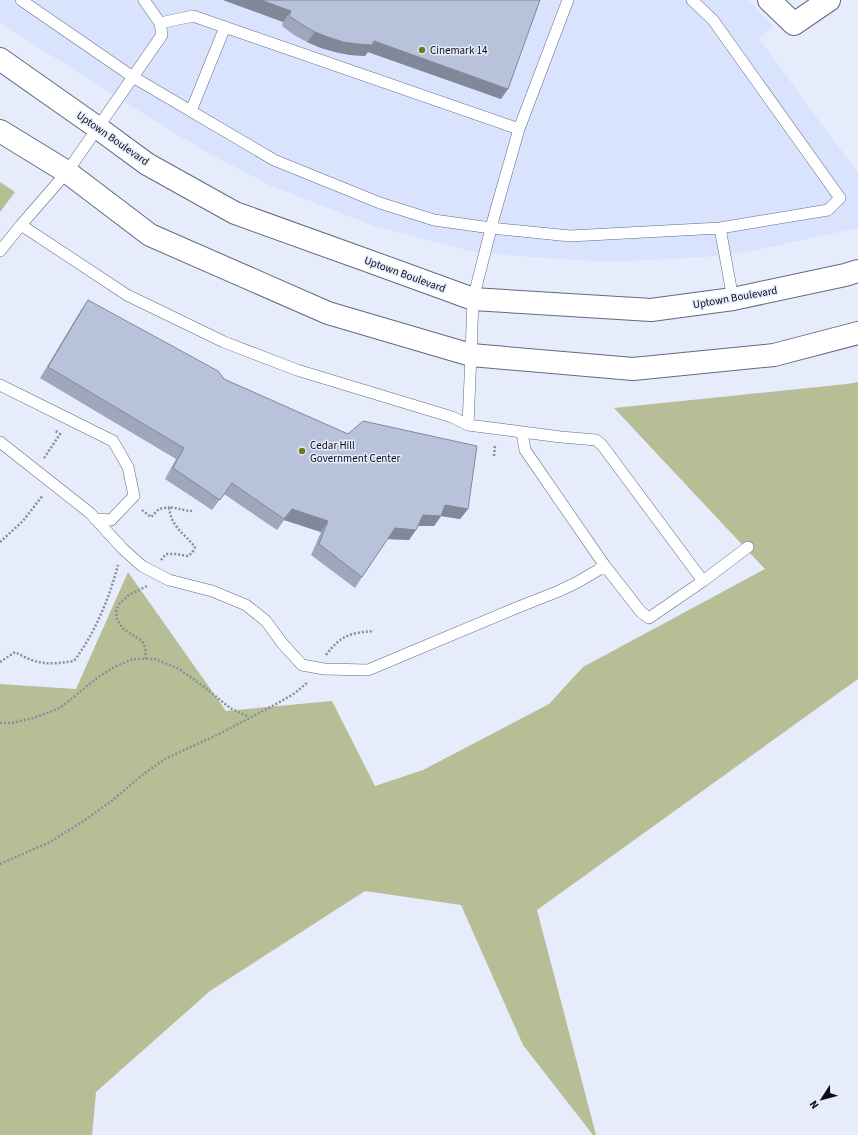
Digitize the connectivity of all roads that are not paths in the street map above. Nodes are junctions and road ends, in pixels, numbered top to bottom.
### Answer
1 (21, 0) edge
2 (144, 0) edge
3 (568, 0) edge
4 (692, 0) edge
5 (769, 0) edge
6 (829, 0) edge
7 (160, 22) junction
8 (225, 28) junction
9 (0, 59) edge
10 (133, 77) junction
11 (191, 111) junction
12 (98, 128) junction
13 (519, 130) junction
14 (0, 131) edge
15 (67, 172) junction
16 (21, 225) junction
17 (491, 228) junction
18 (720, 228) junction
19 (0, 251) edge
20 (858, 271) edge
21 (473, 299) junction
22 (733, 299) junction
23 (858, 333) edge
24 (471, 355) junction
25 (0, 385) edge
26 (468, 425) junction
27 (522, 432) junction
28 (0, 442) edge
29 (95, 519) junction
30 (748, 547) dead end
31 (605, 566) junction
32 (703, 581) junction

1 - 10 lane
2 - 7 lane
3 - 13 lane
4 - 18 lane
5 - 6 street
7 - 8 lane
7 - 10 lane
8 - 11 lane
8 - 13 lane
9 - 12 street, Uptown Boulevard
10 - 11 lane
10 - 12 lane
11 - 17 lane
12 - 15 lane
12 - 21 street, Uptown Boulevard
13 - 17 lane
14 - 15 street
15 - 16 lane
15 - 24 street
16 - 19 lane
16 - 26 lane
17 - 18 lane
17 - 21 lane
18 - 22 lane
20 - 22 street, Uptown Boulevard
21 - 22 street, Uptown Boulevard
21 - 24 lane
23 - 24 street
24 - 26 lane
25 - 29 lane
26 - 27 lane
27 - 31 lane
27 - 32 lane
28 - 29 lane
29 - 31 lane
30 - 32 lane
31 - 32 lane

